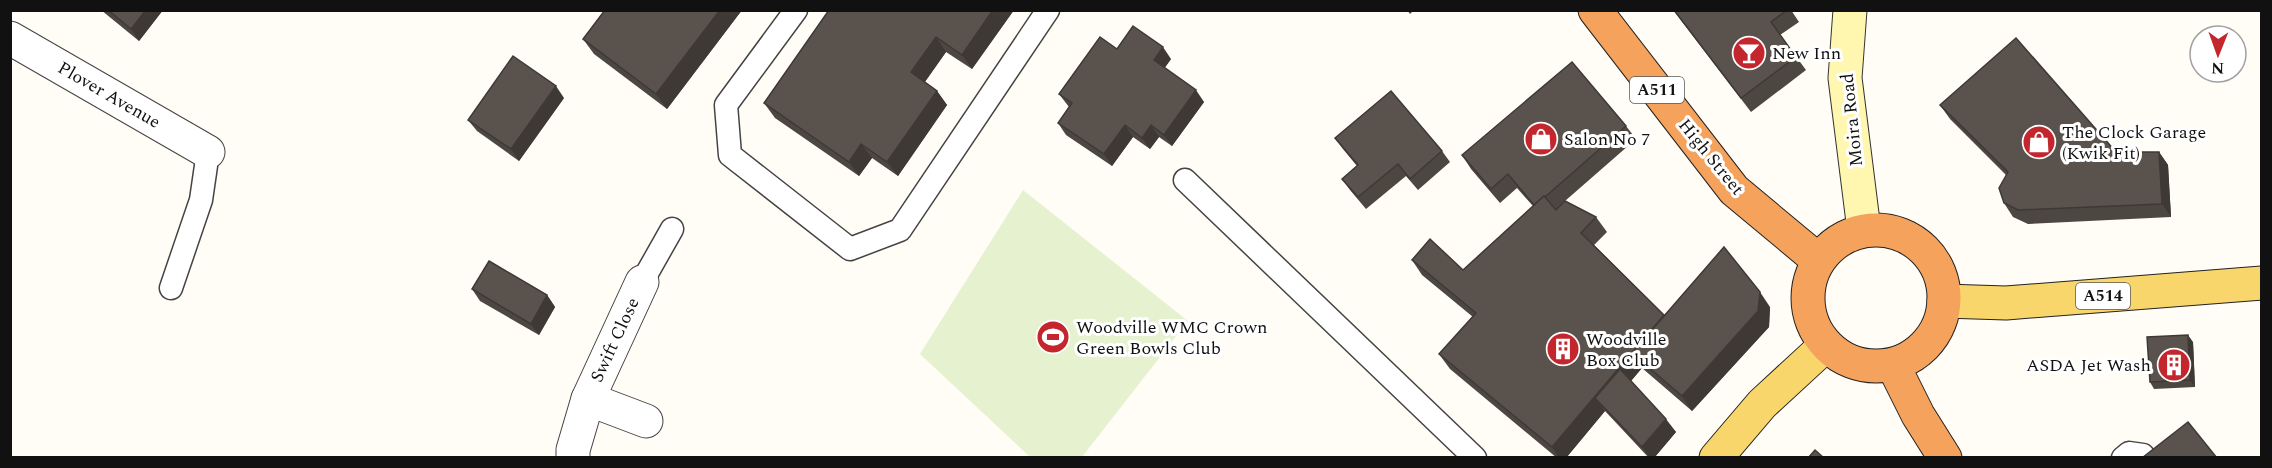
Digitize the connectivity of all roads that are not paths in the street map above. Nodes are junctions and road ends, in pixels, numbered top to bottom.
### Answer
1 (16, 10) edge
2 (796, 10) edge
3 (1048, 10) edge
4 (1595, 10) edge
5 (1850, 10) edge
6 (10, 22) edge
7 (10, 38) edge
8 (208, 152) joint
9 (1185, 180) dead end
10 (672, 229) dead end
11 (1863, 230) junction
12 (1818, 260) junction
13 (642, 282) joint
14 (2262, 283) edge
15 (171, 288) dead end
16 (1944, 301) junction
17 (1826, 345) junction
18 (1893, 365) junction
19 (588, 399) junction
20 (646, 422) dead end
21 (573, 458) edge
22 (1475, 458) edge
23 (1716, 458) edge
24 (1945, 458) edge

1 - 6 street
2 - 3 lane
4 - 12 highway, High Street / A511
5 - 11 street, Moira Road
7 - 8 street, Plover Avenue
8 - 15 lane
9 - 22 lane
10 - 13 lane
11 - 12 highway
11 - 16 highway
12 - 17 highway
13 - 19 street, Swift Close
14 - 16 main road, A514
16 - 18 highway
17 - 18 highway
17 - 23 main road
18 - 24 highway
19 - 20 street, Swift Close
19 - 21 street, Swift Close

